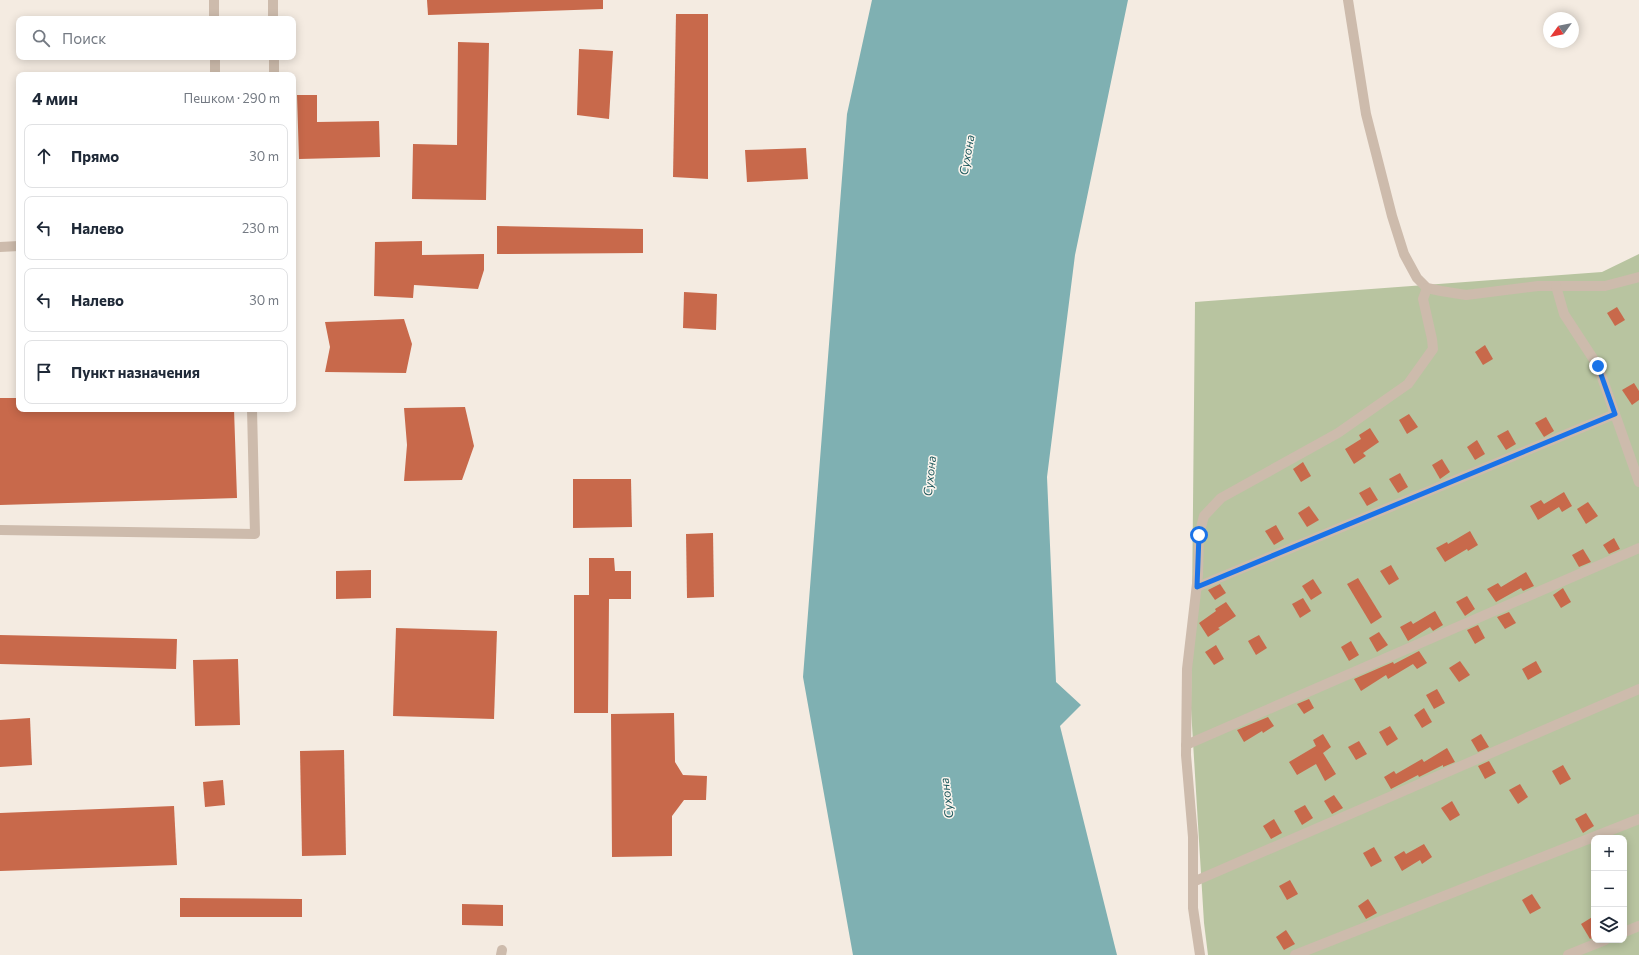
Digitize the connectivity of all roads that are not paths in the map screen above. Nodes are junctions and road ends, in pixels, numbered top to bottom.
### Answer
1 (214, 0) edge
2 (273, 0) edge
3 (1348, 0) edge
4 (214, 16) edge
5 (273, 16) edge
6 (215, 60) edge
7 (274, 60) edge
8 (215, 72) edge
9 (274, 72) edge
10 (16, 246) edge
11 (0, 247) edge
12 (1639, 277) edge
13 (1556, 286) junction
14 (1428, 288) junction
15 (252, 412) edge
16 (1615, 414) junction
17 (1639, 482) edge
18 (0, 530) edge
19 (1639, 548) edge
20 (1197, 587) junction
21 (1639, 689) edge
22 (1186, 745) junction
23 (1639, 819) edge
24 (1193, 882) junction
25 (1639, 926) edge
26 (1627, 931) edge
27 (1598, 943) edge
28 (1200, 955) edge
29 (1295, 955) edge
30 (1568, 955) edge

1 - 4 street
2 - 5 street
3 - 14 street
6 - 8 street
7 - 9 street
10 - 11 street
12 - 13 street
13 - 14 street
13 - 16 street
14 - 20 street
15 - 18 street
16 - 17 street
16 - 20 street
19 - 22 street
20 - 22 street
21 - 24 street
22 - 24 street
23 - 29 street
24 - 28 street
25 - 26 street
27 - 30 street

